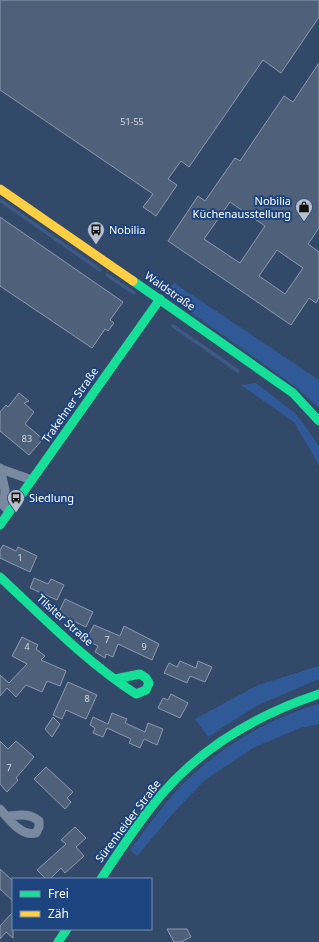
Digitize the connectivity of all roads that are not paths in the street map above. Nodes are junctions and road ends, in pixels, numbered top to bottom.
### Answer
1 (0, 189) edge
2 (160, 299) junction
3 (319, 421) edge
4 (0, 469) edge
5 (32, 480) junction
6 (9, 511) junction
7 (0, 525) edge
8 (0, 577) edge
9 (115, 679) dead end
10 (319, 694) edge
11 (0, 809) edge
12 (7, 816) dead end
13 (102, 878) edge
14 (66, 930) edge
15 (58, 942) edge

1 - 2 street, Waldstraße
2 - 3 street, Waldstraße
2 - 5 street, Trakehner Straße
4 - 5 street
4 - 6 street
5 - 6 street, Trakehner Straße
6 - 7 street, Trakehner Straße
8 - 9 street, Tilsiter Straße
10 - 13 street, Sürenheider Straße
11 - 12 street
14 - 15 street

